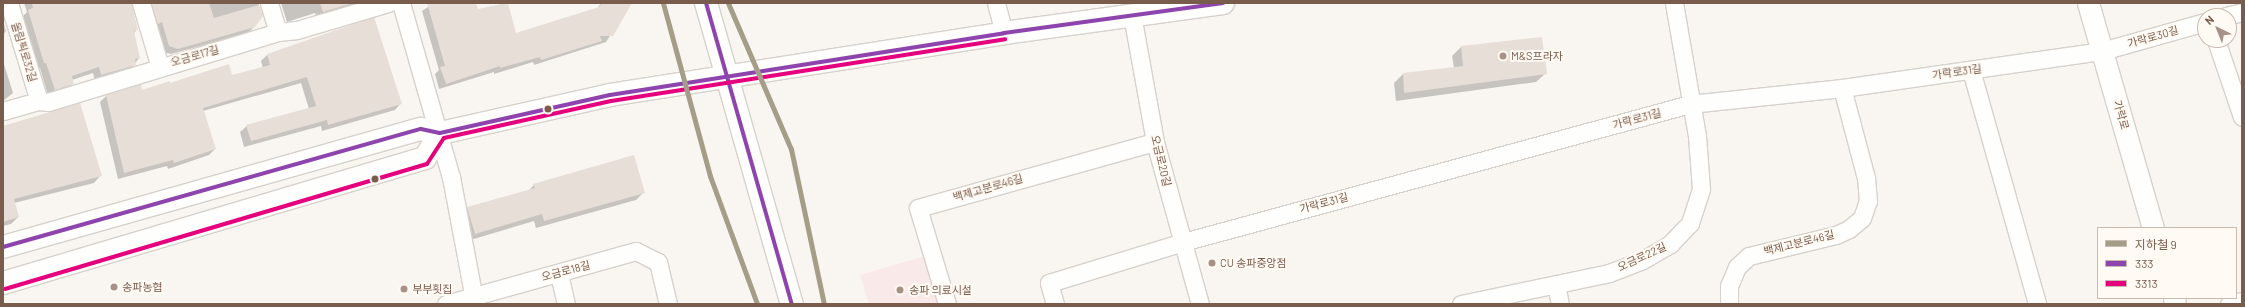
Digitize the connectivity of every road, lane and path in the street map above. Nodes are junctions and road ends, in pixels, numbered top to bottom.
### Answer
1 (9, 3) edge
2 (141, 3) edge
3 (269, 3) edge
4 (388, 3) edge
5 (401, 3) edge
6 (706, 3) edge
7 (996, 3) edge
8 (1219, 3) edge
9 (1223, 3) edge
10 (1674, 3) edge
11 (2088, 3) edge
12 (1132, 15) junction
13 (2197, 24) edge
14 (278, 32) junction
15 (1004, 33) junction
16 (2219, 48) edge
17 (2102, 51) junction
18 (160, 67) junction
19 (1971, 70) junction
20 (728, 78) junction
21 (1842, 88) junction
22 (39, 101) junction
23 (1690, 104) junction
24 (3, 111) edge
25 (2242, 117) edge
26 (440, 134) junction
27 (1155, 142) junction
28 (2153, 227) edge
29 (1183, 242) junction
30 (3, 247) edge
31 (559, 274) junction
32 (3, 283) edge
33 (1556, 284) junction
34 (474, 300) edge
35 (2242, 301) edge
36 (446, 304) edge
37 (566, 304) edge
38 (668, 304) edge
39 (792, 304) edge
40 (947, 304) edge
41 (1055, 304) edge
42 (1200, 304) edge
43 (1461, 304) edge
44 (1560, 304) edge
45 (1729, 304) edge
46 (2037, 304) edge
47 (2230, 304) edge

1 - 22 street, 올림픽로32길
2 - 18 street
3 - 14 street
4 - 14 street, 오금로17길
5 - 26 street
6 - 20 main road
7 - 15 street
8 - 9 main road
8 - 12 main road
10 - 23 street, 오금로22길
11 - 17 street, 가락로
12 - 15 main road
12 - 27 street, 오금로20길
13 - 17 street, 가락로30길
14 - 18 street, 오금로17길
15 - 20 main road
16 - 25 street
17 - 19 street, 가락로31길
17 - 28 street, 가락로
18 - 22 street, 오금로17길
19 - 21 street, 가락로31길
19 - 46 street
20 - 26 main road
20 - 39 main road
21 - 23 street, 가락로31길
21 - 45 street, 백제고분로46길
22 - 24 street, 오금로17길
23 - 29 street, 가락로31길
23 - 33 street, 오금로22길
26 - 30 main road
26 - 32 main road
26 - 34 street
27 - 29 street, 오금로20길
27 - 40 street, 백제고분로46길
29 - 41 street
29 - 42 street, 오금로20길
31 - 34 street, 오금로18길
31 - 37 street
31 - 38 street, 오금로18길
33 - 43 street, 오금로22길
33 - 44 street
34 - 36 street, 오금로18길
35 - 47 street

